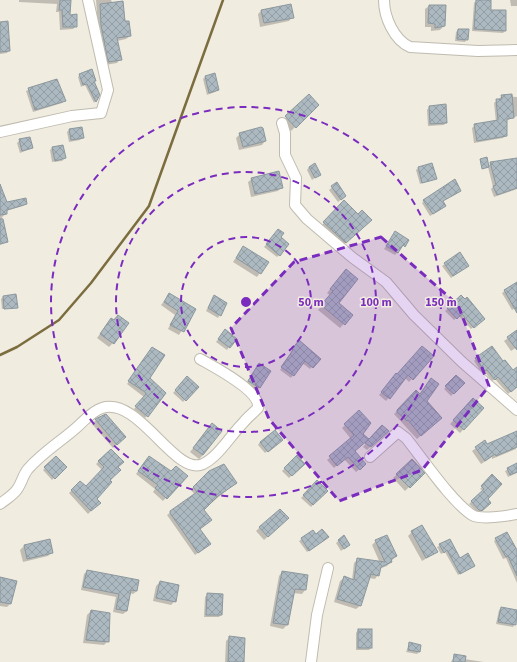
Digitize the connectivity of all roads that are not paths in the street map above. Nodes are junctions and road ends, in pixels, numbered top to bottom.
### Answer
1 (88, 0) edge
2 (384, 0) edge
3 (517, 50) edge
4 (282, 123) dead end
5 (0, 132) edge
6 (200, 359) dead end
7 (517, 410) edge
8 (370, 457) dead end
9 (0, 504) edge
10 (517, 514) edge
11 (328, 568) dead end
12 (311, 662) edge

1 - 5 street
2 - 3 street
4 - 7 street
6 - 9 street
8 - 10 street
11 - 12 street

